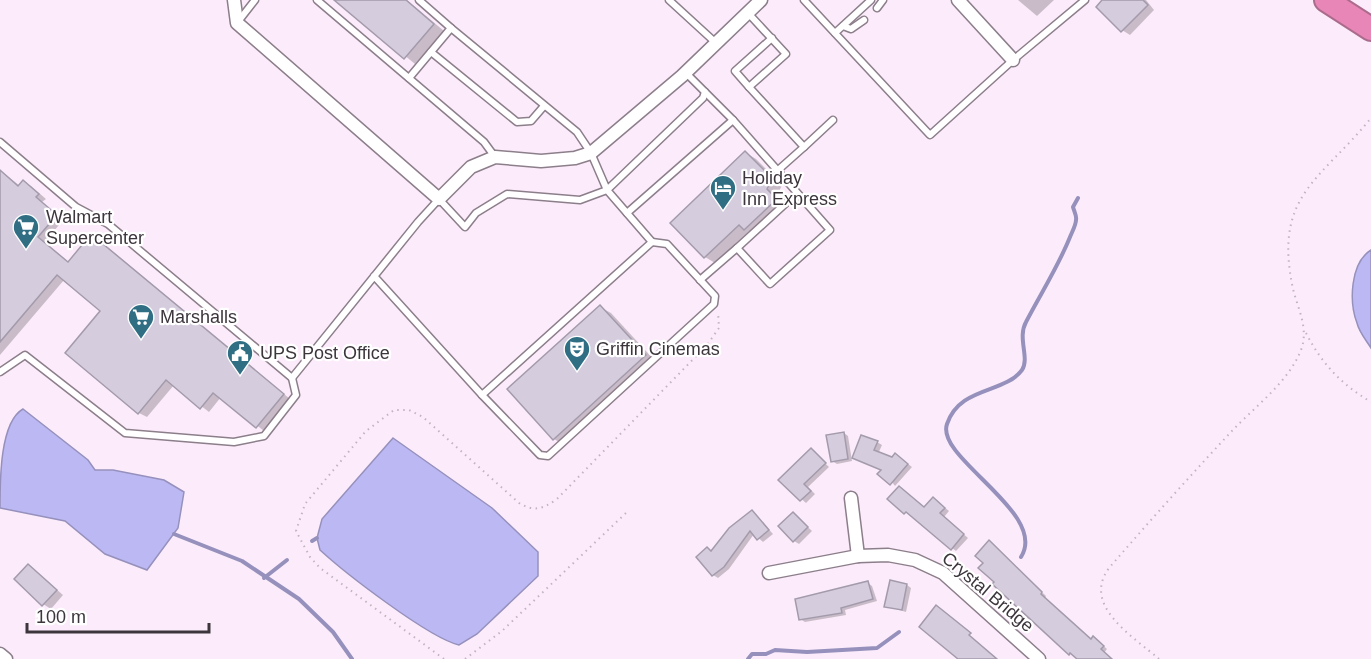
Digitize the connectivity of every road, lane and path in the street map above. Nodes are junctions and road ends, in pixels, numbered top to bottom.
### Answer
1 (234, 0) edge
2 (255, 0) edge
3 (317, 0) edge
4 (419, 0) edge
5 (669, 0) edge
6 (761, 0) edge
7 (871, 0) edge
8 (883, 0) edge
9 (957, 0) edge
10 (1085, 0) edge
11 (1326, 0) edge
12 (809, 2) edge
13 (877, 8) dead end
14 (748, 13) junction
15 (864, 20) dead end
16 (237, 23) junction
17 (843, 26) junction
18 (452, 27) junction
19 (1371, 29) edge
20 (835, 33) junction
21 (772, 38) junction
22 (716, 43) junction
23 (431, 52) junction
24 (1013, 60) junction
25 (685, 72) junction
26 (409, 78) junction
27 (749, 87) junction
28 (705, 92) junction
29 (544, 106) junction
30 (1371, 118) edge
31 (733, 120) junction
32 (833, 120) dead end
33 (0, 142) edge
34 (804, 147) junction
35 (591, 153) junction
36 (495, 157) junction
37 (777, 171) junction
38 (607, 190) junction
39 (797, 193) junction
40 (438, 199) junction
41 (627, 213) junction
42 (652, 242) junction
43 (737, 248) junction
44 (375, 276) junction
45 (700, 279) junction
46 (714, 304) junction
47 (1305, 332) junction
48 (0, 372) edge
49 (292, 378) junction
50 (482, 395) junction
51 (1371, 402) edge
52 (851, 498) dead end
53 (627, 512) dead end
54 (858, 556) junction
55 (769, 573) dead end
56 (0, 654) edge
57 (6, 659) edge
58 (444, 659) edge
59 (465, 659) edge
60 (1040, 659) edge
61 (1159, 659) edge

1 - 16 street
2 - 16 lane
3 - 26 lane
4 - 18 lane
5 - 22 lane
6 - 14 street
7 - 17 lane
8 - 13 lane
9 - 24 street
10 - 24 lane
11 - 19 highway
12 - 20 lane
14 - 21 lane
14 - 22 street
15 - 17 lane
16 - 40 street
17 - 20 lane
18 - 23 lane
18 - 29 lane
20 - 24 lane
21 - 27 lane
21 - 27 lane
22 - 25 street
23 - 26 lane
23 - 29 lane
25 - 28 lane
25 - 35 street
26 - 36 lane
27 - 34 lane
28 - 31 lane
28 - 38 lane
29 - 35 lane
30 - 47 path
31 - 37 lane
31 - 41 lane
32 - 34 lane
33 - 49 lane
34 - 37 lane
35 - 36 street
35 - 38 lane
36 - 40 street
37 - 39 lane
38 - 40 lane
38 - 41 lane
39 - 43 lane
39 - 43 lane
40 - 44 lane
41 - 42 lane
42 - 45 lane
42 - 50 lane
43 - 45 lane
44 - 49 lane
44 - 50 lane
45 - 46 lane
46 - 50 lane
46 - 58 path
47 - 51 path
47 - 61 path
48 - 49 lane
52 - 54 street
53 - 59 path
54 - 55 street, Crystal Bridge
54 - 60 street, Crystal Bridge
56 - 57 street

